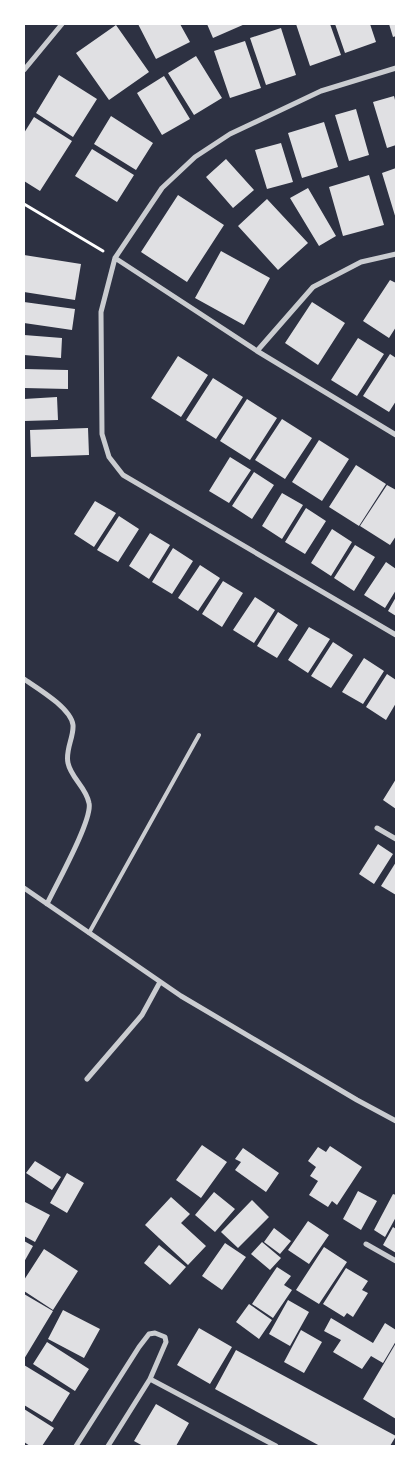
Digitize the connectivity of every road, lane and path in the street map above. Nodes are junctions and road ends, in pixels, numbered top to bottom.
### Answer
1 (62, 24) edge
2 (396, 68) edge
3 (24, 70) edge
4 (24, 204) edge
5 (396, 254) edge
6 (115, 258) junction
7 (257, 351) junction
8 (396, 435) edge
9 (396, 634) edge
10 (24, 679) edge
11 (199, 736) dead end
12 (377, 828) dead end
13 (396, 839) edge
14 (24, 888) edge
15 (47, 904) junction
16 (89, 933) junction
17 (160, 982) junction
18 (87, 1079) dead end
19 (396, 1121) edge
20 (366, 1244) dead end
21 (396, 1261) edge
22 (150, 1379) junction
23 (268, 1444) edge
24 (76, 1446) edge
25 (108, 1446) edge
26 (276, 1446) edge

1 - 3 street
2 - 6 street
4 - 6 path
5 - 7 street
6 - 7 street
6 - 9 street
7 - 8 street
10 - 15 street
11 - 16 lane
12 - 13 street
14 - 15 street
15 - 16 street
16 - 17 street
17 - 18 street
17 - 19 street
20 - 21 street
22 - 23 street
22 - 24 street
22 - 25 street
23 - 26 street

